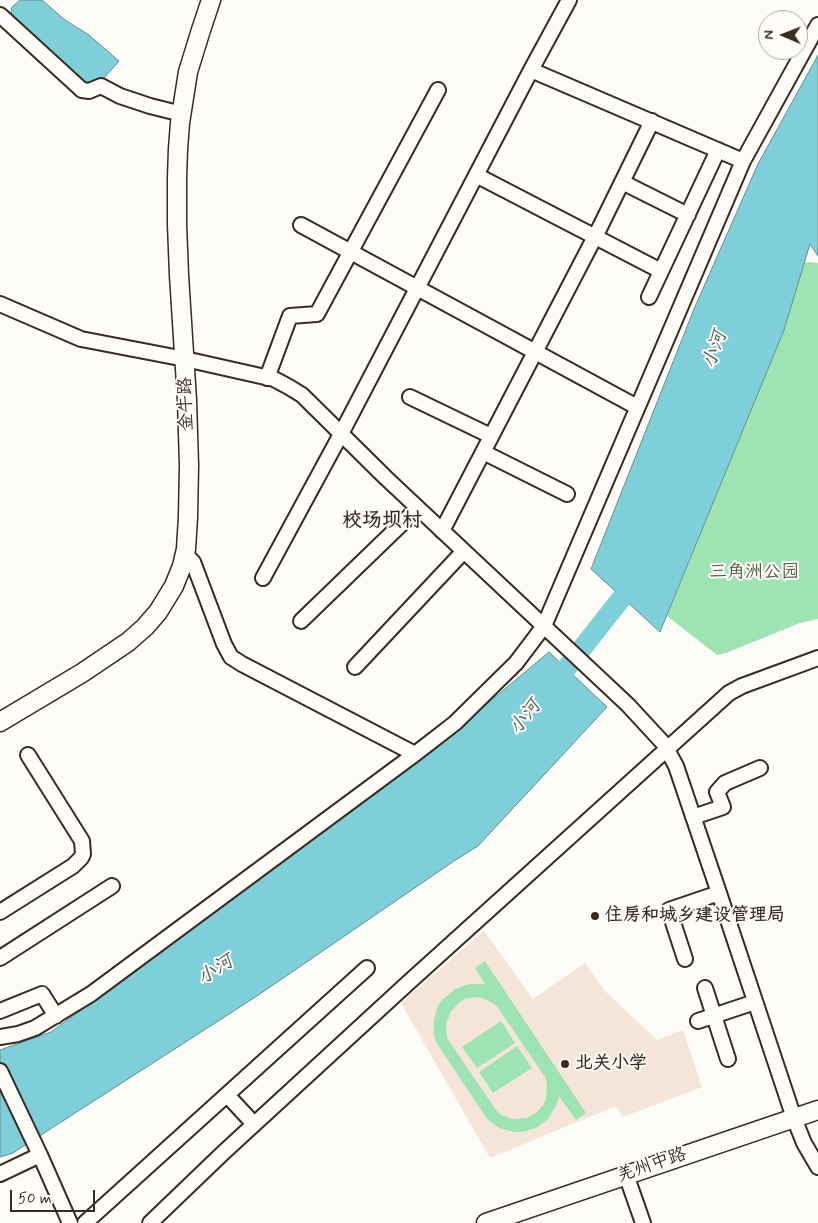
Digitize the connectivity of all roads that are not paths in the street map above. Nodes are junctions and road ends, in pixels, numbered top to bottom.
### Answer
1 (211, 0) edge
2 (569, 0) edge
3 (0, 15) edge
4 (818, 25) edge
5 (531, 70) junction
6 (438, 90) dead end
7 (182, 114) junction
8 (652, 121) junction
9 (718, 150) junction
10 (743, 161) junction
11 (476, 175) junction
12 (622, 182) junction
13 (688, 215) junction
14 (301, 225) dead end
15 (595, 237) junction
16 (350, 252) junction
17 (661, 271) junction
18 (417, 288) junction
19 (649, 297) dead end
20 (0, 304) edge
21 (535, 352) junction
22 (185, 359) junction
23 (267, 378) junction
24 (410, 397) dead end
25 (637, 407) junction
26 (341, 434) junction
27 (491, 436) junction
28 (483, 452) junction
29 (567, 494) dead end
30 (418, 508) junction
31 (442, 531) junction
32 (464, 551) junction
33 (185, 554) junction
34 (263, 578) dead end
35 (301, 621) dead end
36 (546, 629) junction
37 (818, 658) edge
38 (355, 667) dead end
39 (0, 722) edge
40 (667, 750) junction
41 (415, 754) junction
42 (28, 755) dead end
43 (760, 768) dead end
44 (693, 817) junction
45 (112, 886) dead end
46 (719, 893) junction
47 (0, 912) edge
48 (0, 958) edge
49 (685, 959) dead end
50 (367, 968) dead end
51 (705, 988) dead end
52 (755, 1002) junction
53 (0, 1011) edge
54 (56, 1016) junction
55 (714, 1016) junction
56 (698, 1020) dead end
57 (0, 1037) edge
58 (728, 1059) dead end
59 (0, 1071) edge
60 (227, 1095) junction
61 (818, 1110) edge
62 (818, 1118) edge
63 (795, 1122) junction
64 (254, 1124) junction
65 (40, 1155) junction
66 (818, 1167) edge
67 (0, 1174) edge
68 (629, 1183) junction
69 (70, 1223) edge
70 (85, 1223) edge
71 (151, 1223) edge
72 (486, 1223) edge
73 (512, 1223) edge
74 (643, 1223) edge

1 - 7 main road, 金牛路
2 - 5 street
3 - 7 street
4 - 10 street
5 - 8 street
5 - 11 street
6 - 16 street
7 - 22 main road, 金牛路
8 - 9 street
8 - 12 street
9 - 10 street
9 - 13 street
10 - 25 street
11 - 15 street
11 - 18 street
12 - 13 street
12 - 15 street
13 - 17 street
14 - 16 street
15 - 17 street
15 - 21 street
16 - 18 street
16 - 23 street
17 - 19 street
18 - 21 street
18 - 26 street
20 - 22 street
21 - 25 street
21 - 27 street
22 - 23 street
22 - 33 main road, 金牛路
23 - 26 street
24 - 27 street
25 - 36 street
26 - 30 street
26 - 34 street
27 - 28 street
28 - 29 street
28 - 31 street
30 - 31 street
30 - 35 street
31 - 32 street
32 - 36 street
32 - 38 street
33 - 39 main road, 金牛路
33 - 41 street
36 - 40 street
36 - 41 street
37 - 40 street
40 - 44 street
40 - 64 street
41 - 54 street
42 - 47 street
43 - 44 street
44 - 46 street
45 - 48 street
46 - 49 street
46 - 52 street
50 - 60 street
51 - 55 street
52 - 55 street
52 - 63 street
53 - 54 street
54 - 57 street
55 - 56 street
55 - 58 street
59 - 65 street
60 - 64 street
60 - 70 street
61 - 63 main road, 羌州中路
62 - 63 main road, 羌州中路
63 - 66 street
63 - 68 main road, 羌州中路
63 - 72 main road, 羌州中路
64 - 71 street
65 - 67 street
65 - 69 street
68 - 73 main road, 羌州中路
68 - 74 street

